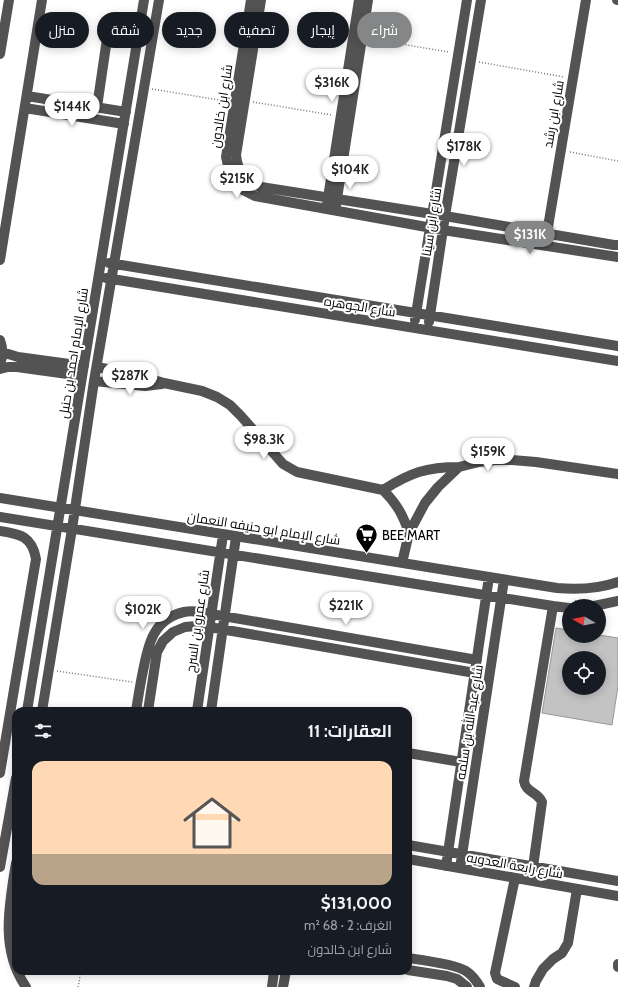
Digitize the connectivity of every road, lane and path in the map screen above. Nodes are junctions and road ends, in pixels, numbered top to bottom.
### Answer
1 (9, 0) edge
2 (42, 0) edge
3 (144, 0) edge
4 (159, 0) edge
5 (251, 0) edge
6 (261, 0) edge
7 (359, 0) edge
8 (368, 0) edge
9 (467, 0) edge
10 (481, 0) edge
11 (586, 0) edge
12 (366, 12) edge
13 (412, 46) edge
14 (106, 48) edge
15 (359, 48) edge
16 (0, 54) edge
17 (458, 54) junction
18 (471, 61) junction
19 (133, 66) junction
20 (147, 69) junction
21 (573, 78) junction
22 (144, 87) junction
23 (27, 96) junction
24 (238, 100) junction
25 (97, 107) junction
26 (25, 108) junction
27 (126, 112) junction
28 (344, 114) junction
29 (124, 124) junction
30 (561, 150) junction
31 (618, 161) edge
32 (333, 198) junction
33 (331, 210) junction
34 (432, 214) junction
35 (445, 216) junction
36 (430, 228) junction
37 (443, 230) junction
38 (546, 233) junction
39 (618, 245) edge
40 (546, 246) junction
41 (618, 257) edge
42 (0, 260) edge
43 (101, 262) junction
44 (114, 264) junction
45 (98, 277) junction
46 (112, 279) junction
47 (416, 314) junction
48 (430, 316) junction
49 (414, 328) junction
50 (428, 330) junction
51 (0, 340) edge
52 (618, 346) edge
53 (2, 352) junction
54 (618, 361) edge
55 (0, 364) edge
56 (97, 367) junction
57 (0, 369) edge
58 (83, 371) junction
59 (94, 381) junction
60 (164, 383) junction
61 (459, 467) junction
62 (618, 474) edge
63 (383, 490) junction
64 (0, 498) edge
65 (60, 508) junction
66 (75, 511) junction
67 (0, 517) edge
68 (57, 526) junction
69 (72, 528) junction
70 (0, 530) edge
71 (409, 533) junction
72 (223, 535) junction
73 (236, 537) junction
74 (220, 552) junction
75 (234, 554) junction
76 (402, 563) junction
77 (489, 577) junction
78 (504, 580) junction
79 (618, 582) edge
80 (486, 596) junction
81 (501, 598) junction
82 (618, 601) edge
83 (606, 604) edge
84 (553, 606) junction
85 (562, 607) edge
86 (211, 614) junction
87 (225, 616) junction
88 (209, 627) junction
89 (223, 630) junction
90 (477, 660) junction
91 (49, 670) junction
92 (475, 673) junction
93 (140, 684) junction
94 (28, 707) edge
95 (43, 707) edge
96 (137, 707) edge
97 (149, 707) edge
98 (198, 707) edge
99 (212, 707) edge
100 (412, 754) edge
101 (461, 762) junction
102 (0, 773) edge
103 (12, 807) edge
104 (412, 846) edge
105 (448, 852) junction
106 (462, 854) junction
107 (412, 861) edge
108 (446, 866) junction
109 (533, 866) junction
110 (0, 867) edge
111 (460, 868) junction
112 (515, 878) junction
113 (618, 881) edge
114 (12, 886) edge
115 (577, 889) junction
116 (618, 896) edge
117 (412, 959) edge
118 (618, 964) edge
119 (12, 966) edge
120 (618, 967) edge
121 (412, 971) edge
122 (17, 975) edge
123 (80, 975) edge
124 (274, 975) edge
125 (285, 975) edge
126 (26, 987) edge
127 (78, 987) edge
128 (272, 987) edge
129 (283, 987) edge
130 (467, 987) edge
131 (480, 987) edge
132 (515, 987) edge
133 (534, 987) edge

1 - 16 street
2 - 23 street
3 - 19 street, شارع الإمام احمد بن حنبل
4 - 20 street, شارع الإمام احمد بن حنبل
5 - 24 street, شارع ابن خالدون
6 - 24 street, شارع ابن خالدون
7 - 28 street
8 - 12 street
9 - 17 street, شارع ابن سينا
10 - 18 street, شارع ابن سينا
11 - 21 street, شارع ابن رشد
13 - 17 path
14 - 25 street
15 - 28 street
17 - 34 street, شارع ابن سينا
18 - 21 path
18 - 35 street, شارع ابن سينا
19 - 20 street
19 - 27 street, شارع الإمام احمد بن حنبل
20 - 22 street, شارع الإمام احمد بن حنبل
21 - 30 street, شارع ابن رشد
22 - 24 path
22 - 44 street, شارع الإمام احمد بن حنبل
23 - 25 street
23 - 26 street
24 - 28 path
24 - 32 street, شارع ابن خالدون
24 - 33 street, شارع ابن خالدون
25 - 27 street
26 - 29 street
26 - 42 street
27 - 29 street, شارع الإمام احمد بن حنبل
28 - 32 street
29 - 43 street, شارع الإمام احمد بن حنبل
30 - 31 path
30 - 38 street, شارع ابن رشد
32 - 33 street
32 - 34 street, شارع ابن خالدون
33 - 36 street, شارع ابن خالدون
34 - 35 street, شارع ابن خالدون
34 - 36 street, شارع ابن سينا
35 - 37 street, شارع ابن سينا
35 - 38 street, شارع ابن خالدون
36 - 37 street, شارع ابن خالدون
36 - 47 street, شارع ابن سينا
37 - 40 street, شارع ابن خالدون
37 - 48 street, شارع ابن سينا
38 - 39 street, شارع ابن خالدون
38 - 40 street, شارع ابن رشد
40 - 41 street, شارع ابن خالدون
43 - 44 street, شارع الجوهره
43 - 45 street, شارع الإمام احمد بن حنبل
44 - 46 street, شارع الإمام احمد بن حنبل
44 - 47 street, شارع الجوهره
45 - 46 street, شارع الجوهره
45 - 58 street, شارع الإمام احمد بن حنبل
46 - 49 street, شارع الجوهره
46 - 56 street, شارع الإمام احمد بن حنبل
47 - 48 street, شارع الجوهره
47 - 49 street, شارع ابن سينا
48 - 50 street, شارع ابن سينا
48 - 52 street, شارع الجوهره
49 - 50 street, شارع الجوهره
50 - 54 street, شارع الجوهره
51 - 53 street
53 - 55 street
53 - 58 street
56 - 59 street, شارع الإمام احمد بن حنبل
56 - 60 street
57 - 58 street
58 - 65 street, شارع الإمام احمد بن حنبل
59 - 60 street
59 - 66 street, شارع الإمام احمد بن حنبل
60 - 63 street
61 - 62 street
61 - 63 street
61 - 71 street
63 - 71 street
64 - 65 street, شارع الإمام ابو حنيفه النعمان
65 - 66 street, شارع الإمام ابو حنيفه النعمان
65 - 68 street, شارع الإمام احمد بن حنبل
66 - 69 street, شارع الإمام احمد بن حنبل
66 - 72 street, شارع الإمام ابو حنيفه النعمان
67 - 68 street
68 - 69 street
68 - 94 street, شارع الإمام احمد بن حنبل
69 - 74 street
69 - 91 street, شارع الإمام احمد بن حنبل
70 - 102 street
71 - 76 street
72 - 73 street, شارع الإمام ابو حنيفه النعمان
72 - 74 street, شارع عمرو بن السرح
73 - 75 street, شارع عمرو بن السرح
73 - 76 street, شارع الإمام ابو حنيفه النعمان
74 - 75 street
74 - 86 street, شارع عمرو بن السرح
75 - 80 street
75 - 87 street, شارع عمرو بن السرح
76 - 77 street, شارع الإمام ابو حنيفه النعمان
77 - 78 street, شارع الإمام ابو حنيفه النعمان
77 - 80 street, شارع عبد الله بن سلمه
78 - 79 street, شارع الإمام ابو حنيفه النعمان
78 - 81 street, شارع عبد الله بن سلمه
80 - 81 street
80 - 90 street, شارع عبد الله بن سلمه
81 - 84 street
81 - 106 street, شارع عبد الله بن سلمه
82 - 83 street
84 - 85 street
84 - 109 street
86 - 87 street
86 - 88 street, شارع عمرو بن السرح
86 - 93 street
87 - 89 street, شارع عمرو بن السرح
87 - 90 street
88 - 89 street
88 - 97 street
88 - 98 street, شارع عمرو بن السرح
89 - 92 street
89 - 99 street, شارع عمرو بن السرح
90 - 92 street, شارع عبد الله بن سلمه
91 - 93 path
91 - 95 street, شارع الإمام احمد بن حنبل
92 - 101 street, شارع عبد الله بن سلمه
93 - 96 street
100 - 101 street
101 - 105 street, شارع عبد الله بن سلمه
103 - 110 street
104 - 105 street, شارع رابعة العدويه
105 - 106 street, شارع رابعة العدويه
105 - 108 street, شارع عبد الله بن سلمه
106 - 109 street, شارع رابعة العدويه
106 - 111 street, شارع عبد الله بن سلمه
107 - 108 street, شارع رابعة العدويه
108 - 111 street, شارع رابعة العدويه
109 - 113 street, شارع رابعة العدويه
111 - 112 street, شارع رابعة العدويه
112 - 115 street, شارع رابعة العدويه
112 - 132 street
114 - 119 street
115 - 116 street, شارع رابعة العدويه
115 - 133 street
117 - 131 street
118 - 120 street
121 - 130 street
122 - 126 street
123 - 127 path
124 - 128 street
125 - 129 street

